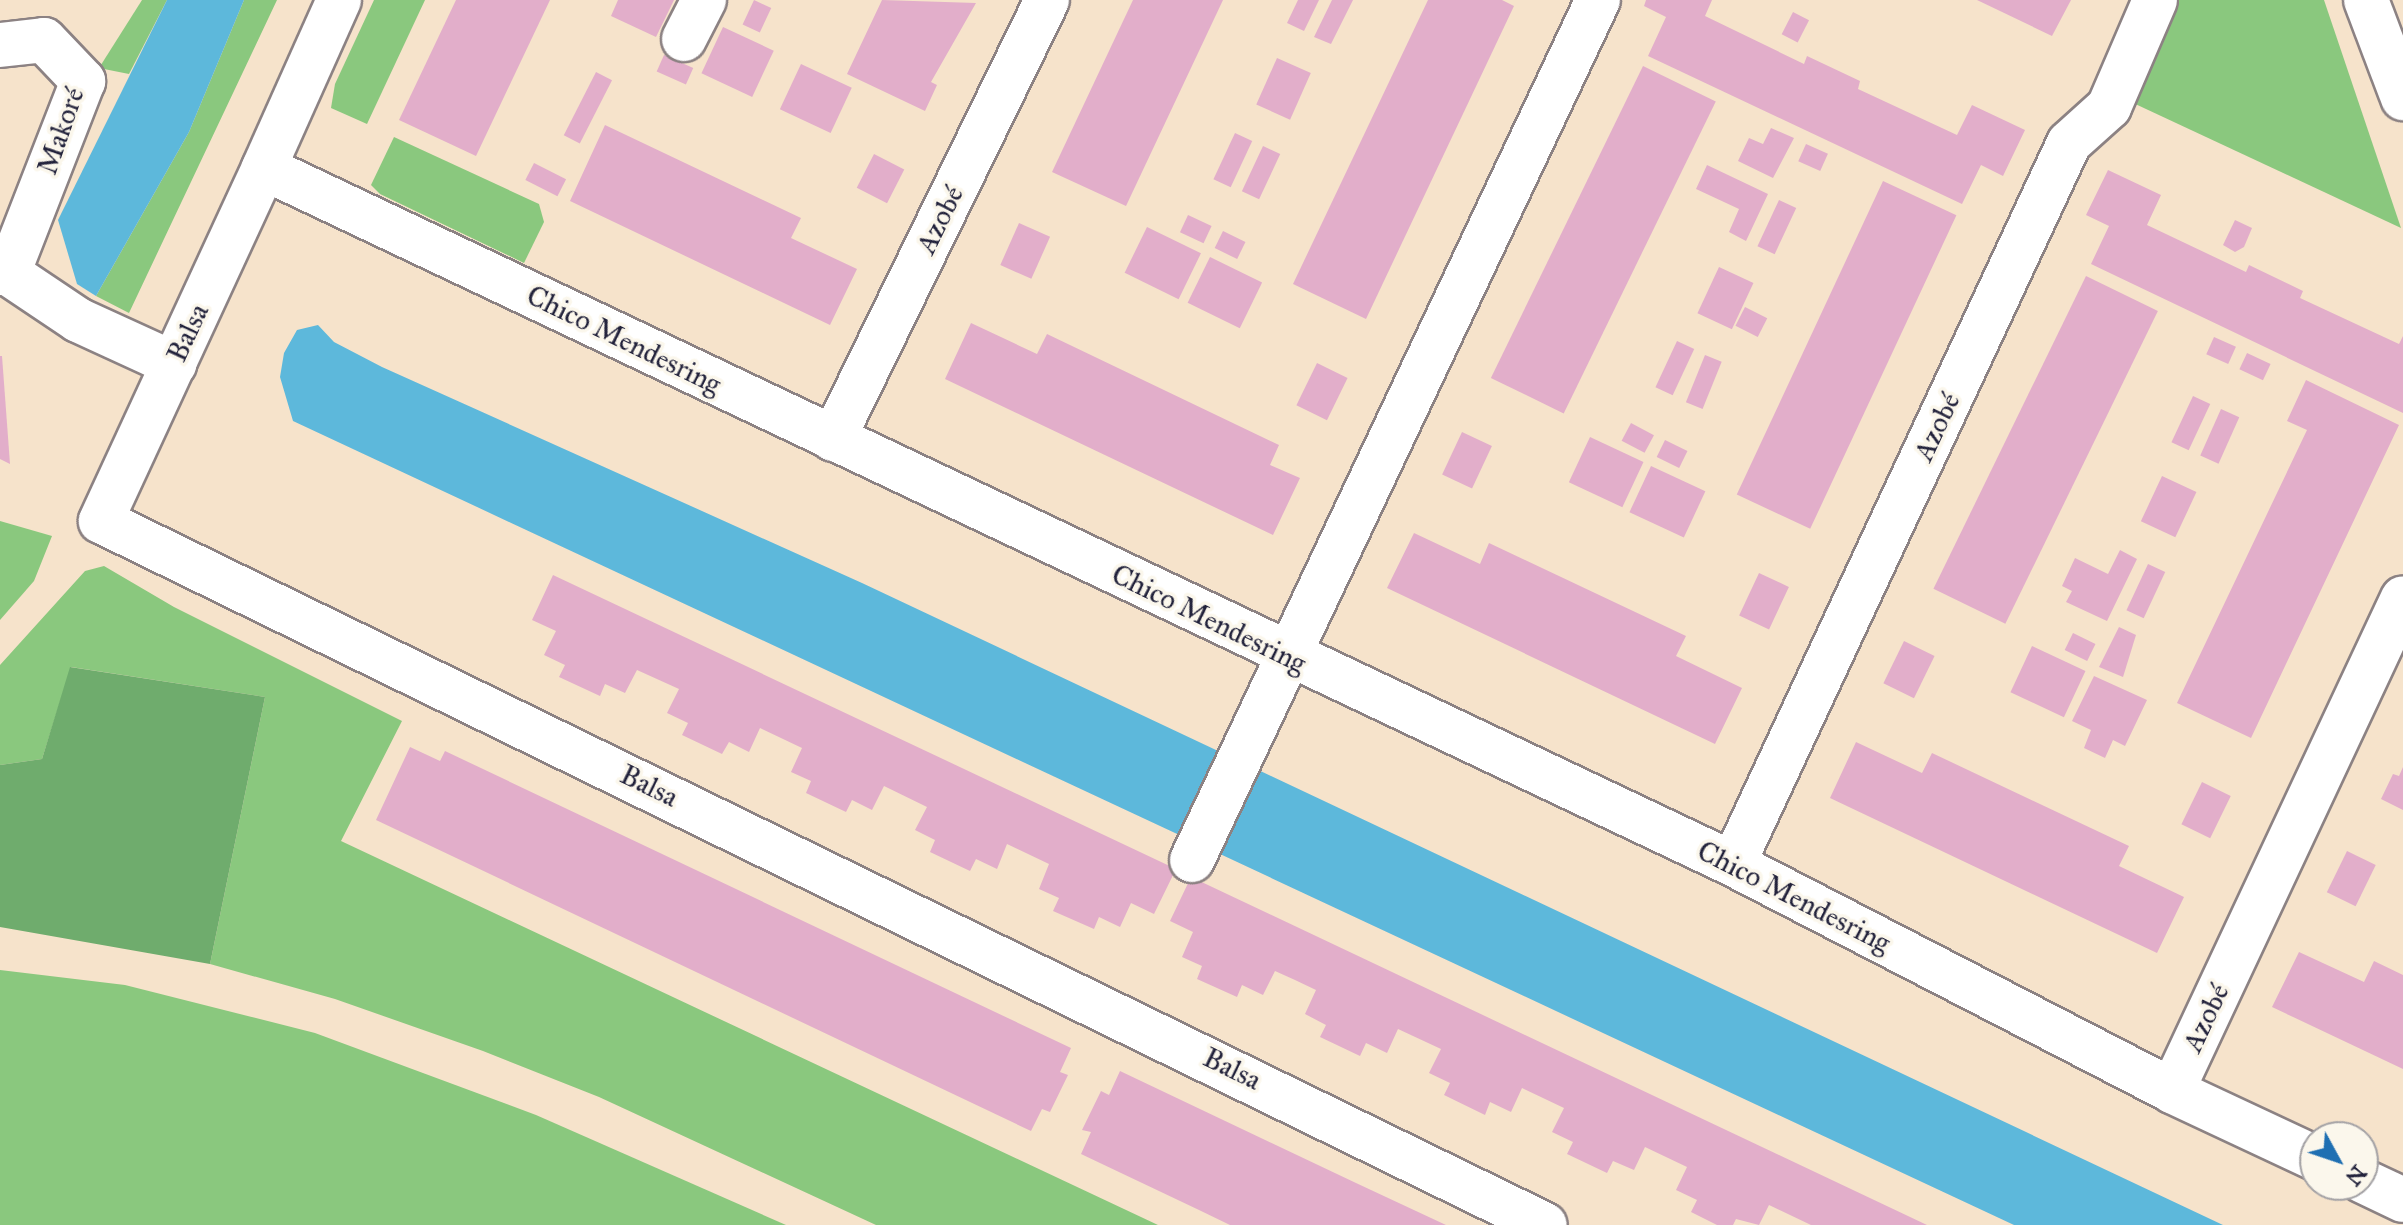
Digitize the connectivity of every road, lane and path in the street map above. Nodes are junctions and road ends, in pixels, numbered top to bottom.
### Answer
1 (339, 0) edge
2 (704, 0) edge
3 (1047, 0) edge
4 (1598, 0) edge
5 (2155, 0) edge
6 (2366, 0) edge
7 (684, 39) dead end
8 (0, 45) edge
9 (2403, 98) edge
10 (264, 168) junction
11 (4, 273) edge
12 (174, 364) junction
13 (833, 439) junction
14 (2403, 598) edge
15 (1287, 657) junction
16 (1192, 860) dead end
17 (1733, 864) junction
18 (2172, 1091) junction
19 (2299, 1151) edge
20 (2379, 1189) edge
21 (2403, 1200) edge
22 (1545, 1225) edge

1 - 10 street
2 - 7 street
3 - 13 street, Azobé
4 - 15 street
5 - 17 street, Azobé
6 - 9 street
8 - 11 street, Makoré
10 - 12 street, Balsa
10 - 13 street, Chico Mendesring
11 - 12 street, Makoré
12 - 22 street, Balsa
13 - 15 street, Chico Mendesring
14 - 18 street, Azobé
15 - 16 street
15 - 17 street, Chico Mendesring
17 - 18 street, Chico Mendesring
18 - 19 street, Chico Mendesring
20 - 21 street

